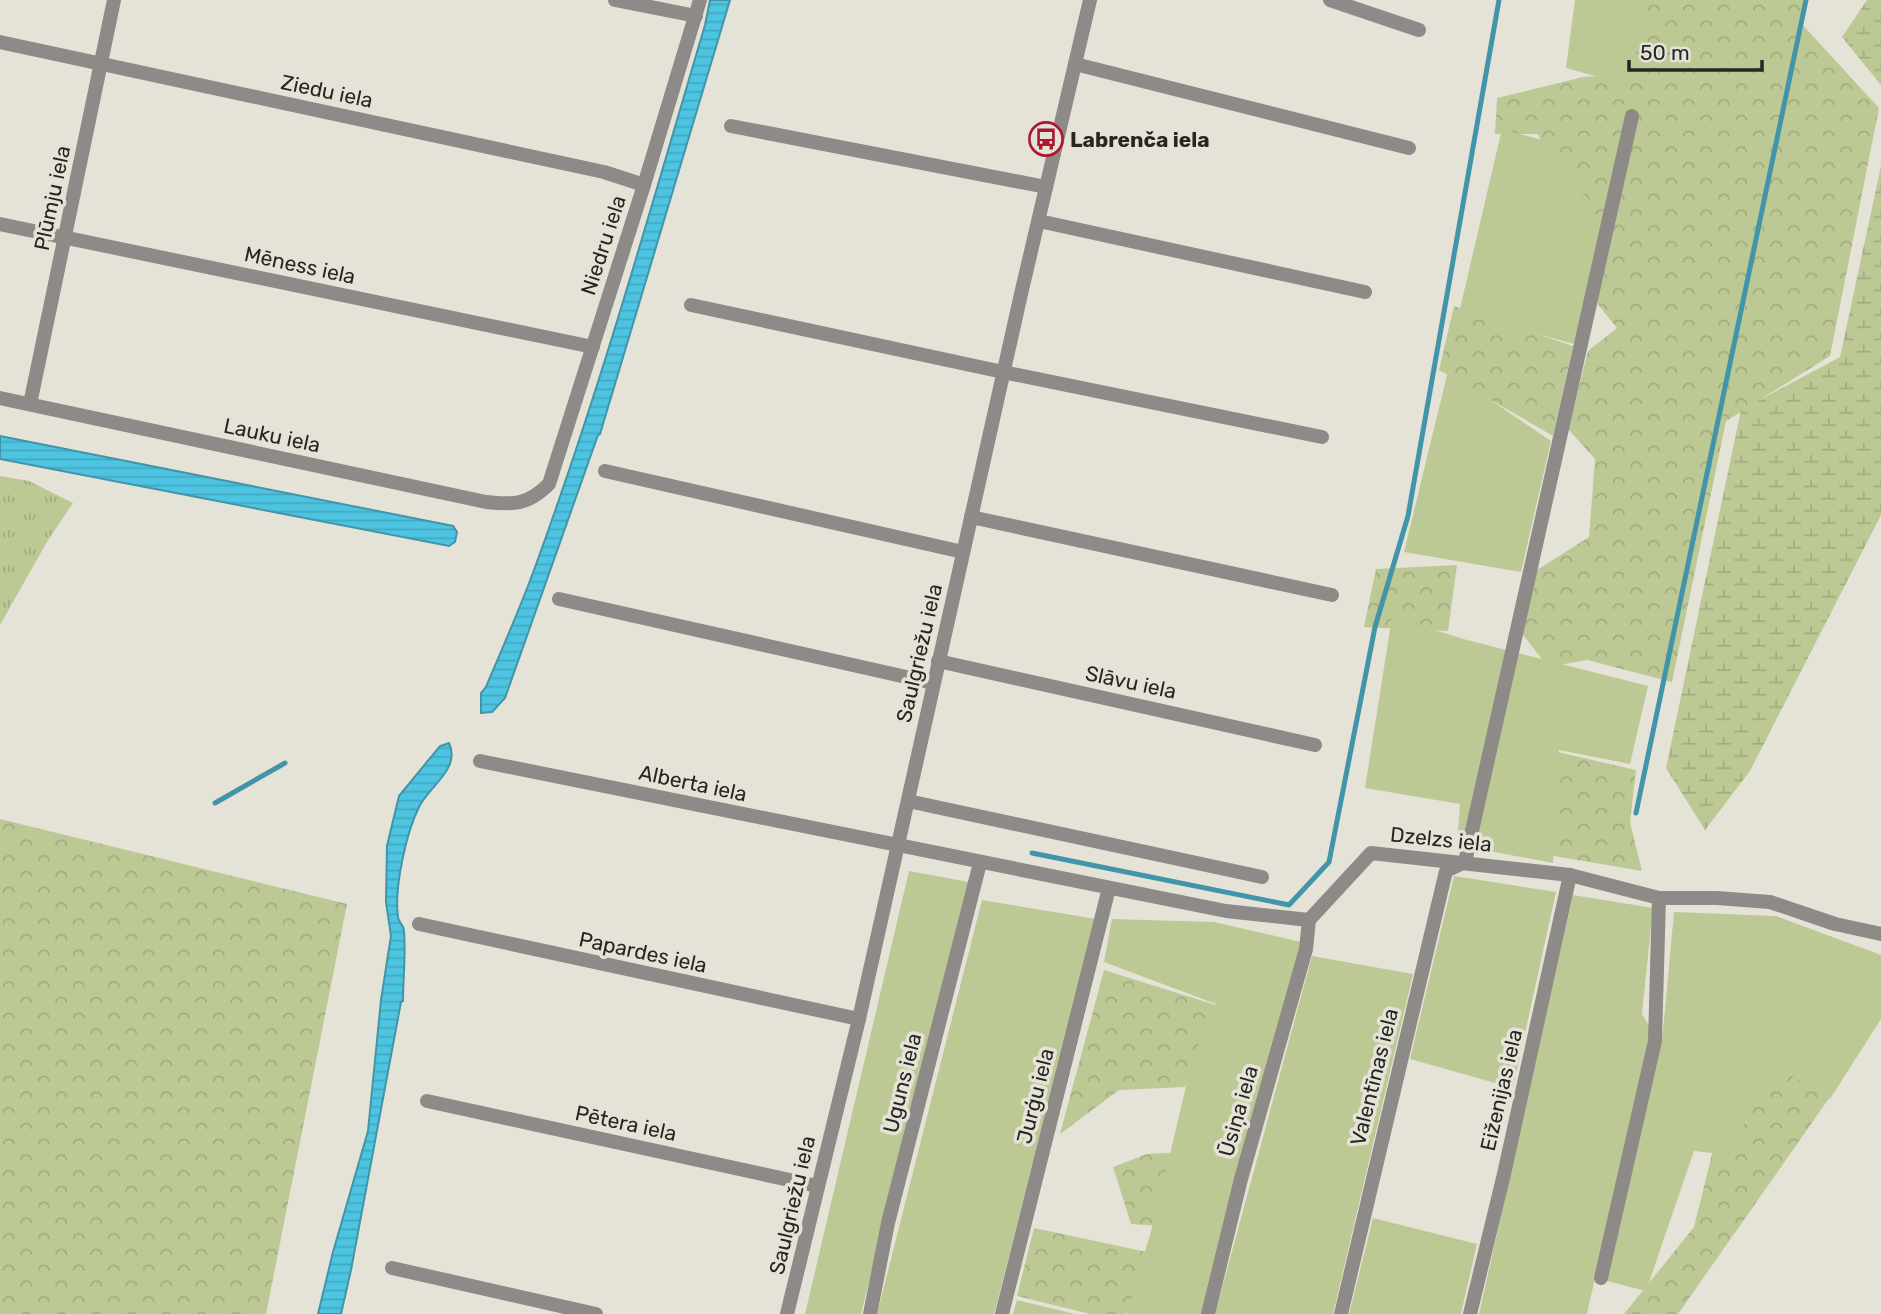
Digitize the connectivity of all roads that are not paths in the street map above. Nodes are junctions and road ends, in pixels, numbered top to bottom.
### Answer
1 (114, 0) edge
2 (615, 0) edge
3 (700, 0) edge
4 (1090, 0) edge
5 (1330, 0) edge
6 (696, 16) junction
7 (1419, 30) dead end
8 (0, 43) edge
9 (102, 64) junction
10 (1074, 64) junction
11 (1632, 116) dead end
12 (731, 126) dead end
13 (1409, 148) dead end
14 (644, 185) junction
15 (1046, 187) junction
16 (1039, 221) junction
17 (0, 224) edge
18 (64, 239) junction
19 (1365, 292) dead end
20 (691, 305) dead end
21 (593, 346) junction
22 (1003, 372) junction
23 (0, 398) edge
24 (30, 404) junction
25 (1322, 437) dead end
26 (605, 471) dead end
27 (536, 497) joint
28 (971, 517) junction
29 (963, 552) junction
30 (1332, 595) dead end
31 (559, 599) dead end
32 (938, 661) junction
33 (933, 683) junction
34 (1315, 745) dead end
35 (480, 761) dead end
36 (908, 801) junction
37 (899, 846) junction
38 (1465, 862) junction
39 (980, 863) junction
40 (1570, 875) junction
41 (1262, 877) dead end
42 (1109, 888) junction
43 (1659, 898) junction
44 (1309, 920) junction
45 (419, 924) dead end
46 (1881, 934) edge
47 (859, 1019) junction
48 (426, 1101) dead end
49 (817, 1186) junction
50 (392, 1268) dead end
51 (1601, 1278) dead end
52 (596, 1314) edge
53 (787, 1314) edge
54 (870, 1314) edge
55 (1002, 1314) edge
56 (1208, 1314) edge
57 (1341, 1314) edge
58 (1470, 1314) edge

1 - 9 street, Plūmju iela
2 - 6 street
3 - 6 street, Niedru iela
4 - 10 street, Saulgriežu iela
5 - 7 street
6 - 14 street, Niedru iela
8 - 9 street, Ziedu iela
9 - 14 street, Ziedu iela
9 - 18 street, Plūmju iela
10 - 13 street
10 - 15 street, Saulgriežu iela
11 - 38 street
12 - 15 street
14 - 21 street, Niedru iela
15 - 16 street, Saulgriežu iela
16 - 19 street
16 - 22 street, Saulgriežu iela
17 - 18 street, Mēness iela
18 - 21 street, Mēness iela
18 - 24 street, Plūmju iela
20 - 22 street
21 - 27 street, Niedru iela
22 - 25 street
22 - 28 street, Saulgriežu iela
23 - 24 street, Lauku iela
24 - 27 street, Lauku iela
26 - 29 street
28 - 29 street, Saulgriežu iela
28 - 30 street
29 - 32 street, Saulgriežu iela
31 - 33 street
32 - 33 street, Saulgriežu iela
32 - 34 street, Slāvu iela
33 - 36 street, Saulgriežu iela
35 - 37 street, Alberta iela
36 - 37 street, Saulgriežu iela
36 - 41 street
37 - 39 street
37 - 47 street, Saulgriežu iela
38 - 40 street, Dzelzs iela
38 - 44 street, Dzelzs iela
38 - 57 street, Valentīnas iela
39 - 42 street
39 - 54 street, Uguns iela
40 - 43 street, Dzelzs iela
40 - 58 street, Eiženijas iela
42 - 44 street
42 - 55 street, Jurģu iela
43 - 46 street, Dzelzs iela
43 - 51 street
44 - 56 street, Ūsiņa iela
45 - 47 street, Papardes iela
47 - 49 street, Saulgriežu iela
48 - 49 street, Pētera iela
49 - 53 street, Saulgriežu iela
50 - 52 street

